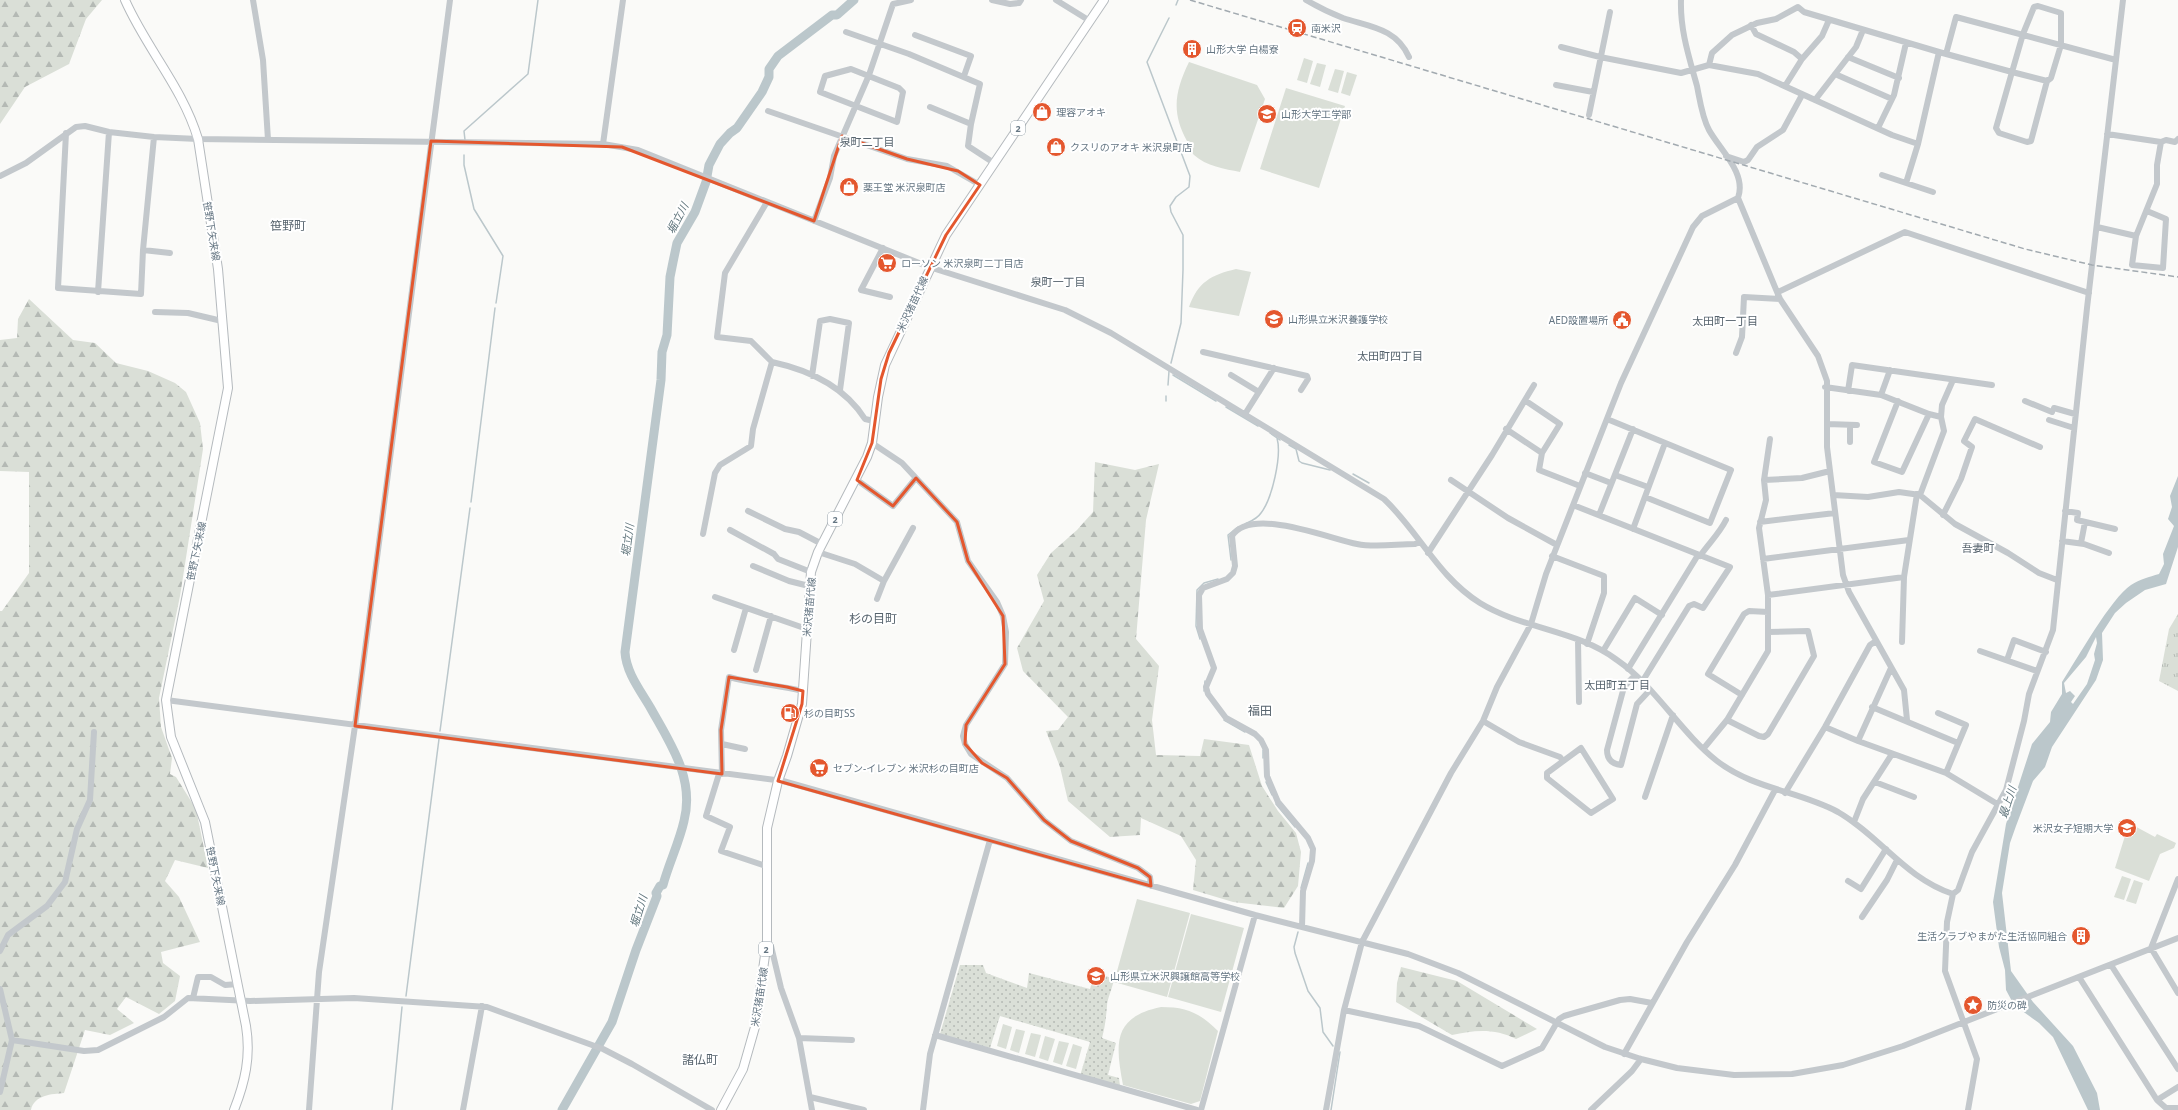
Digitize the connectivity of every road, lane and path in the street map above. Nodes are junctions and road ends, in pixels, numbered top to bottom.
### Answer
1 (125, 0) edge
2 (254, 0) edge
3 (450, 0) edge
4 (623, 0) edge
5 (911, 0) edge
6 (992, 0) edge
7 (1021, 0) edge
8 (1056, 0) edge
9 (1104, 0) edge
10 (1306, 0) edge
11 (1681, 0) edge
12 (1801, 0) edge
13 (2123, 0) edge
14 (1798, 7) junction
15 (1610, 12) dead end
16 (1829, 20) junction
17 (1090, 21) junction
18 (1751, 25) junction
19 (1862, 30) junction
20 (846, 32) dead end
21 (2022, 34) junction
22 (915, 35) dead end
23 (1906, 43) junction
24 (881, 44) junction
25 (2061, 45) junction
26 (1560, 48) dead end
27 (1939, 52) junction
28 (1946, 54) junction
29 (1409, 57) dead end
30 (1848, 57) junction
31 (1600, 58) junction
32 (1802, 59) junction
33 (2116, 60) junction
34 (1709, 65) junction
35 (1692, 70) junction
36 (2012, 72) junction
37 (1835, 74) junction
38 (869, 75) junction
39 (964, 76) junction
40 (1900, 78) junction
41 (2047, 81) junction
42 (1556, 85) dead end
43 (1785, 86) junction
44 (1593, 92) junction
45 (1802, 95) junction
46 (1892, 99) junction
47 (1815, 100) junction
48 (856, 106) junction
49 (930, 107) dead end
50 (768, 111) dead end
51 (1588, 115) dead end
52 (972, 124) junction
53 (1878, 128) junction
54 (109, 132) junction
55 (66, 133) junction
56 (2107, 134) junction
57 (842, 136) junction
58 (154, 137) junction
59 (198, 139) junction
60 (2178, 139) edge
61 (268, 140) junction
62 (431, 141) junction
63 (2161, 142) junction
64 (604, 144) junction
65 (1918, 144) junction
66 (1726, 156) junction
67 (994, 162) junction
68 (1882, 175) dead end
69 (0, 176) edge
70 (1906, 183) junction
71 (980, 185) junction
72 (1933, 192) dead end
73 (1738, 198) junction
74 (767, 202) junction
75 (2147, 211) junction
76 (814, 221) junction
77 (2097, 227) junction
78 (2136, 236) junction
79 (883, 248) junction
80 (143, 250) junction
81 (170, 253) dead end
82 (929, 267) junction
83 (98, 292) junction
84 (1778, 292) junction
85 (2089, 294) junction
86 (890, 297) dead end
87 (1780, 299) junction
88 (155, 312) dead end
89 (222, 321) junction
90 (1203, 352) dead end
91 (1736, 353) dead end
92 (772, 362) junction
93 (1274, 368) junction
94 (1890, 370) junction
95 (1231, 375) dead end
96 (812, 376) junction
97 (1953, 380) junction
98 (1534, 385) dead end
99 (1992, 385) dead end
100 (1825, 387) junction
101 (840, 390) junction
102 (1301, 390) dead end
103 (1848, 391) junction
104 (1259, 392) junction
105 (1882, 395) junction
106 (1526, 401) junction
107 (1898, 401) junction
108 (2025, 401) dead end
109 (1246, 414) junction
110 (1929, 414) junction
111 (2075, 414) junction
112 (1941, 417) junction
113 (1607, 419) junction
114 (2049, 420) dead end
115 (874, 422) junction
116 (1827, 424) junction
117 (1850, 425) junction
118 (1857, 425) dead end
119 (2074, 428) junction
120 (1633, 429) junction
121 (1506, 430) junction
122 (1770, 439) dead end
123 (1850, 442) dead end
124 (872, 443) junction
125 (1665, 443) junction
126 (2040, 447) dead end
127 (1542, 453) junction
128 (1830, 471) junction
129 (1585, 473) junction
130 (1615, 475) junction
131 (916, 478) junction
132 (857, 480) junction
133 (1451, 480) dead end
134 (1764, 480) junction
135 (1611, 483) junction
136 (1580, 486) junction
137 (1648, 487) junction
138 (1468, 491) junction
139 (1833, 495) junction
140 (1918, 495) junction
141 (1644, 496) junction
142 (1573, 505) junction
143 (748, 511) dead end
144 (2065, 511) junction
145 (1835, 513) junction
146 (1599, 515) junction
147 (1943, 515) junction
148 (1726, 520) dead end
149 (1760, 522) junction
150 (2085, 522) junction
151 (913, 528) dead end
152 (1633, 529) junction
153 (2115, 529) dead end
154 (730, 530) dead end
155 (702, 534) dead end
156 (1909, 540) junction
157 (2062, 541) junction
158 (1420, 542) junction
159 (2081, 543) junction
160 (822, 544) junction
161 (1557, 545) junction
162 (1840, 548) junction
163 (818, 552) junction
164 (1428, 553) junction
165 (2109, 553) dead end
166 (1699, 555) junction
167 (1552, 556) junction
168 (1763, 559) junction
169 (754, 566) dead end
170 (811, 572) junction
171 (1904, 577) junction
172 (2057, 580) junction
173 (884, 581) junction
174 (1846, 584) junction
175 (809, 586) junction
176 (1768, 595) junction
177 (715, 597) dead end
178 (877, 599) dead end
179 (746, 608) junction
180 (1768, 612) junction
181 (1662, 615) junction
182 (771, 616) junction
183 (1531, 624) junction
184 (806, 629) junction
185 (1768, 632) junction
186 (1578, 640) junction
187 (1876, 641) junction
188 (1902, 642) dead end
189 (1587, 644) junction
190 (734, 650) dead end
191 (1603, 651) junction
192 (1980, 651) dead end
193 (2046, 652) junction
194 (2007, 660) junction
195 (1891, 668) junction
196 (1628, 669) junction
197 (756, 670) dead end
198 (2037, 671) junction
199 (1635, 675) junction
200 (1642, 682) junction
201 (1650, 690) junction
202 (803, 691) junction
203 (1742, 695) junction
204 (166, 700) junction
205 (1579, 702) dead end
206 (1872, 707) junction
207 (1938, 713) dead end
208 (1673, 715) junction
209 (1727, 720) junction
210 (1907, 720) junction
211 (1483, 721) junction
212 (355, 726) junction
213 (1825, 727) junction
214 (94, 732) dead end
215 (1858, 741) junction
216 (1958, 743) junction
217 (722, 744) junction
218 (1704, 748) junction
219 (745, 749) dead end
220 (1892, 754) junction
221 (1563, 761) junction
222 (1946, 773) junction
223 (721, 774) junction
224 (778, 780) junction
225 (1875, 782) junction
226 (1775, 790) junction
227 (1785, 793) junction
228 (1645, 797) dead end
229 (1914, 797) dead end
230 (1999, 805) junction
231 (1854, 822) junction
232 (990, 840) junction
233 (1886, 849) junction
234 (1897, 860) junction
235 (766, 866) junction
236 (2178, 879) edge
237 (1848, 880) dead end
238 (1151, 886) junction
239 (1953, 894) junction
240 (1255, 915) junction
241 (1862, 917) dead end
242 (1302, 927) junction
243 (2178, 938) edge
244 (767, 941) junction
245 (1362, 942) junction
246 (2151, 948) junction
247 (0, 951) edge
248 (2111, 965) junction
249 (2079, 977) junction
250 (238, 984) junction
251 (0, 989) edge
252 (2178, 993) edge
253 (193, 998) junction
254 (318, 998) junction
255 (241, 1001) junction
256 (1652, 1003) junction
257 (482, 1006) junction
258 (1344, 1010) junction
259 (1963, 1022) junction
260 (1556, 1024) junction
261 (935, 1035) junction
262 (799, 1038) junction
263 (12, 1040) junction
264 (852, 1040) dead end
265 (1624, 1054) junction
266 (1641, 1059) junction
267 (2178, 1069) edge
268 (2178, 1086) edge
269 (0, 1092) edge
270 (810, 1097) junction
271 (2157, 1100) junction
272 (2178, 1108) edge
273 (234, 1110) edge
274 (308, 1110) edge
275 (463, 1110) edge
276 (712, 1110) edge
277 (721, 1110) edge
278 (812, 1110) edge
279 (864, 1110) edge
280 (923, 1110) edge
281 (1197, 1110) edge
282 (1201, 1110) edge
283 (1326, 1110) edge
284 (1591, 1110) edge
285 (1968, 1110) edge

1 - 59 main road, 笹野下矢来線
2 - 61 street
3 - 62 street
4 - 64 street
5 - 24 street
6 - 7 street
8 - 17 street
9 - 17 main road, 米沢猪苗代線 / 2
10 - 29 street
11 - 35 street
12 - 14 street
13 - 33 street
14 - 16 street
14 - 18 street
15 - 31 street
16 - 19 street
16 - 32 street
17 - 67 main road, 米沢猪苗代線 / 2
18 - 32 street
18 - 34 street
19 - 23 street
19 - 30 street
20 - 24 street
21 - 25 street
21 - 25 street
21 - 28 street
21 - 36 street
22 - 39 street
23 - 27 street
23 - 40 street
24 - 38 street
24 - 39 street
25 - 33 street
25 - 41 street
26 - 31 street
27 - 28 street
27 - 65 street
28 - 36 street
30 - 37 street
30 - 40 street
31 - 35 street
31 - 44 street
32 - 43 street
33 - 56 street
34 - 35 street
34 - 43 street
35 - 66 street
36 - 41 street
36 - 41 street
37 - 46 street
37 - 47 street
38 - 48 street
38 - 48 street
38 - 48 street
39 - 52 street
40 - 46 street
42 - 44 street
43 - 45 street
44 - 51 street
45 - 47 street
45 - 66 street
46 - 53 street
47 - 53 street
48 - 57 street
49 - 52 street
50 - 57 street
52 - 67 street
53 - 65 street
54 - 55 street
54 - 58 street
54 - 83 street
55 - 69 street
55 - 83 street
56 - 63 street
56 - 77 street
57 - 71 street
57 - 76 street
58 - 59 street
58 - 80 street
59 - 61 street
59 - 89 main road, 笹野下矢来線
60 - 63 street
61 - 62 street
62 - 64 street
62 - 212 street
63 - 75 street
64 - 74 street
65 - 70 street
66 - 73 street
67 - 71 main road, 米沢猪苗代線 / 2
68 - 70 street
70 - 72 street
71 - 82 main road, 米沢猪苗代線 / 2
73 - 84 street
73 - 113 street
74 - 76 street
74 - 92 street
75 - 78 street
75 - 78 street
76 - 79 street
77 - 78 street
77 - 85 street
79 - 82 street
79 - 86 street
80 - 81 street
80 - 83 street
82 - 109 street
82 - 115 main road, 米沢猪苗代線 / 2
84 - 85 street
84 - 87 street
85 - 111 street
87 - 91 street
87 - 100 street
88 - 89 street
89 - 204 main road, 笹野下矢来線
90 - 93 street
92 - 96 street
92 - 155 street
93 - 102 street
93 - 104 street
94 - 97 street
94 - 103 street
94 - 105 street
95 - 104 street
96 - 101 street
96 - 101 street
97 - 99 street
97 - 112 street
98 - 106 street
100 - 103 street
100 - 116 street
101 - 115 street
103 - 105 street
104 - 109 street
105 - 107 street
106 - 121 street
106 - 127 street
107 - 110 street
107 - 110 street
108 - 111 street
109 - 158 street
110 - 112 street
111 - 119 street
112 - 140 street
113 - 120 street
113 - 129 street
114 - 119 street
115 - 124 main road, 米沢猪苗代線 / 2
116 - 117 street
116 - 128 street
117 - 118 street
117 - 123 street
119 - 144 street
120 - 125 street
120 - 130 street
121 - 127 street
121 - 138 street
122 - 134 street
124 - 131 street
124 - 132 main road, 米沢猪苗代線 / 2
125 - 137 street
125 - 141 street
126 - 147 street
127 - 136 street
128 - 134 street
128 - 139 street
129 - 135 street
129 - 136 street
130 - 135 street
130 - 137 street
131 - 132 street
131 - 238 street
132 - 160 main road, 米沢猪苗代線 / 2
133 - 138 street
134 - 149 street
135 - 146 street
136 - 142 street
137 - 141 street
138 - 161 street
138 - 164 street
139 - 140 street
139 - 145 street
140 - 147 street
140 - 156 street
141 - 152 street
142 - 146 street
142 - 161 street
143 - 160 street
144 - 150 street
144 - 157 street
145 - 149 street
145 - 162 street
146 - 152 street
147 - 172 street
148 - 166 street
149 - 168 street
150 - 153 street
150 - 159 street
151 - 173 street
152 - 166 street
154 - 170 street
156 - 162 street
156 - 171 street
157 - 159 street
157 - 172 street
158 - 164 street
158 - 242 street
159 - 165 street
160 - 163 main road, 米沢猪苗代線 / 2
161 - 167 street
162 - 168 street
162 - 174 street
163 - 170 main road, 米沢猪苗代線 / 2
163 - 173 street
164 - 183 street
166 - 181 street
166 - 200 street
167 - 183 street
167 - 189 street
168 - 176 street
169 - 175 street
170 - 175 main road, 米沢猪苗代線 / 2
171 - 174 street
171 - 188 street
172 - 193 street
173 - 178 street
174 - 176 street
174 - 187 street
175 - 184 main road, 米沢猪苗代線 / 2
176 - 180 street
177 - 179 street
179 - 182 street
179 - 190 street
180 - 185 street
180 - 203 street
181 - 191 street
181 - 196 street
182 - 184 street
182 - 197 street
183 - 186 street
183 - 211 street
184 - 202 main road, 米沢猪苗代線 / 2
185 - 203 street
185 - 209 street
186 - 189 street
186 - 205 street
187 - 195 street
187 - 213 street
189 - 191 street
191 - 196 street
192 - 194 street
193 - 194 street
193 - 198 street
194 - 198 street
195 - 206 street
195 - 210 street
196 - 199 street
198 - 230 street
199 - 200 street
199 - 201 street
200 - 201 street
201 - 208 street
202 - 217 street
202 - 224 main road, 米沢猪苗代線 / 2
203 - 209 street
204 - 212 street
204 - 250 main road, 笹野下矢来線
206 - 210 street
206 - 215 street
207 - 216 street
208 - 218 street
208 - 228 street
209 - 218 street
210 - 216 street
211 - 221 street
211 - 245 street
212 - 223 street
212 - 254 street
213 - 215 street
213 - 227 street
214 - 247 street
215 - 220 street
216 - 222 street
217 - 219 street
217 - 223 street
218 - 226 street
220 - 222 street
220 - 225 street
221 - 221 street
222 - 230 street
223 - 224 street
223 - 235 street
224 - 232 street
224 - 235 main road, 米沢猪苗代線 / 2
225 - 229 street
225 - 231 street
226 - 227 street
226 - 256 street
227 - 231 street
230 - 239 street
231 - 233 street
232 - 238 street
232 - 261 street
233 - 234 street
233 - 237 street
234 - 239 street
234 - 241 street
235 - 244 main road, 米沢猪苗代線 / 2
236 - 246 street
238 - 240 street
239 - 259 street
240 - 242 street
240 - 282 street
242 - 245 street
243 - 246 street
244 - 262 street
244 - 277 main road, 米沢猪苗代線 / 2
245 - 258 street
245 - 260 street
246 - 248 street
246 - 252 street
248 - 249 street
248 - 267 street
249 - 259 street
249 - 271 street
250 - 253 street
250 - 255 main road, 笹野下矢来線
251 - 263 street
253 - 255 street
253 - 263 street
254 - 255 street
254 - 257 street
254 - 274 street
255 - 273 main road, 笹野下矢来線
256 - 260 street
256 - 265 street
257 - 275 street
257 - 276 street
258 - 260 street
258 - 283 street
259 - 266 street
259 - 285 street
260 - 265 street
261 - 280 street
261 - 281 street
262 - 264 street
262 - 270 street
263 - 269 street
265 - 266 street
266 - 284 street
268 - 271 street
270 - 278 street
270 - 279 street
271 - 272 street

